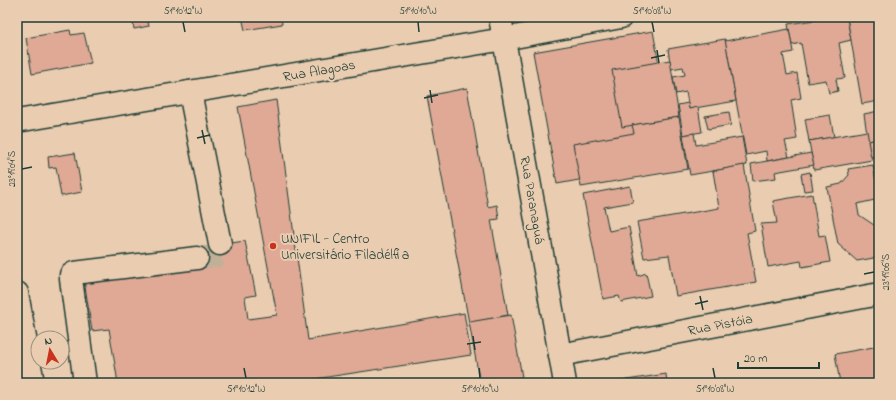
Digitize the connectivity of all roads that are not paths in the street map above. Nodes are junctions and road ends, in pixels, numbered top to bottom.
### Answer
1 (500, 17) edge
2 (621, 17) edge
3 (504, 39) junction
4 (190, 92) junction
5 (17, 121) edge
6 (220, 244) dead end
7 (197, 258) tunnel mouth
8 (17, 292) edge
9 (879, 294) edge
10 (560, 355) junction
11 (17, 376) edge
12 (20, 383) edge
13 (33, 383) edge
14 (85, 383) edge
15 (566, 383) edge

1 - 3 street, Rua Paranaguá
2 - 3 street, Rua Alagoas
3 - 4 street, Rua Alagoas
3 - 10 street, Rua Paranaguá
4 - 5 street, Rua Alagoas
4 - 6 street
7 - 14 street
8 - 13 street
9 - 10 street, Rua Pistóia
10 - 15 street, Rua Paranaguá
11 - 12 street

